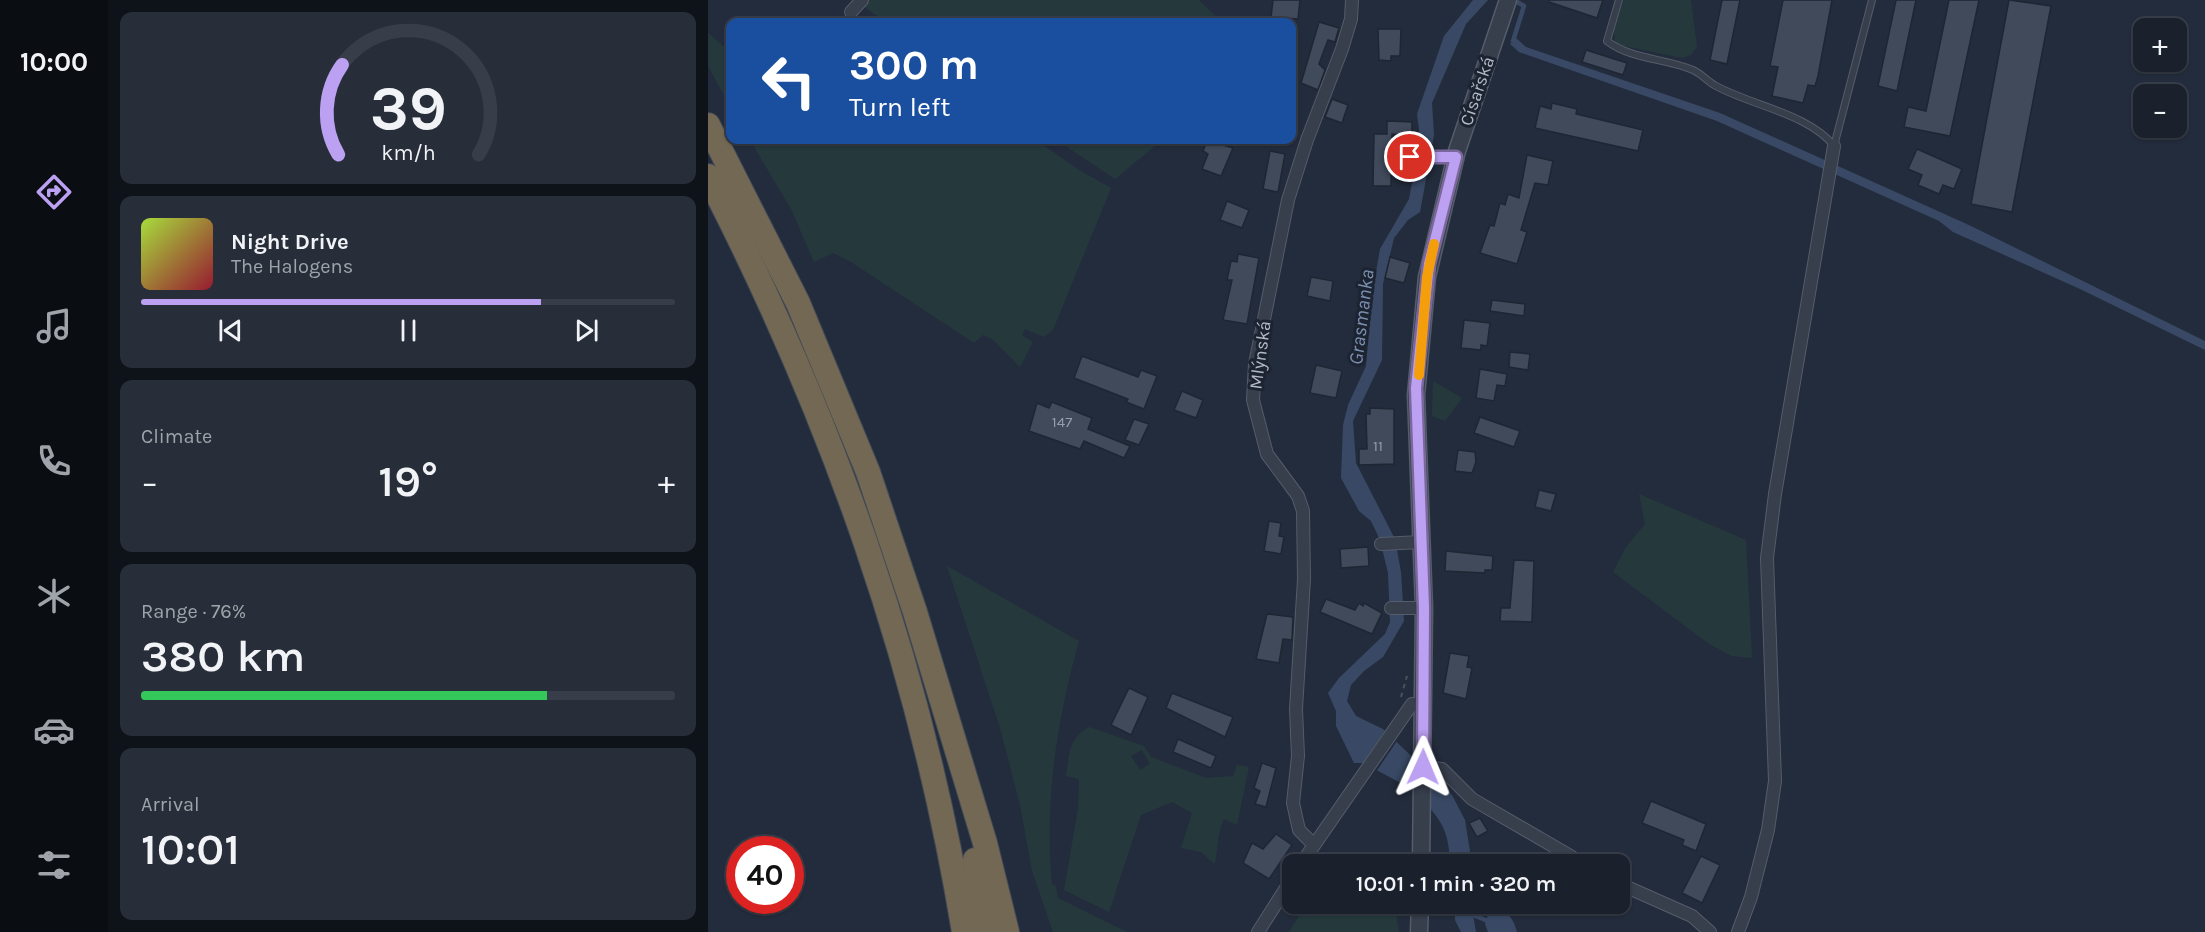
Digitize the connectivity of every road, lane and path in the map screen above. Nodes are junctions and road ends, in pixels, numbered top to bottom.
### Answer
1 (861, 0) edge
2 (1352, 0) edge
3 (1507, 0) edge
4 (1619, 0) edge
5 (1872, 0) edge
6 (851, 12) dead end
7 (708, 125) edge
8 (1834, 146) junction
9 (1422, 157) dead end
10 (1456, 157) junction
11 (708, 176) edge
12 (1421, 542) junction
13 (1381, 544) dead end
14 (1391, 608) dead end
15 (1424, 608) junction
16 (1425, 664) junction
17 (940, 699) junction
18 (1424, 704) junction
19 (1398, 705) dead end
20 (1423, 767) junction
21 (1314, 845) junction
22 (1308, 854) edge
23 (1421, 854) edge
24 (1567, 854) edge
25 (1630, 888) edge
26 (1282, 894) edge
27 (1420, 914) edge
28 (964, 932) edge
29 (987, 932) edge
30 (1007, 932) edge
31 (1258, 932) edge
32 (1419, 932) edge
33 (1710, 932) edge
34 (1738, 932) edge

1 - 6 street
2 - 21 street, Mlýnská
3 - 10 street, Císařská
4 - 8 lane
5 - 8 lane
7 - 17 highway
8 - 34 street
9 - 10 street
10 - 12 street, Císařská
11 - 28 highway
12 - 13 street
12 - 15 street, Císařská
14 - 15 street
15 - 16 street, Císařská
16 - 18 street, Císařská
16 - 19 path
17 - 29 highway
17 - 30 highway
18 - 20 street, Císařská
18 - 21 street
20 - 23 street, Císařská
20 - 24 street
21 - 22 street
25 - 33 street
26 - 31 street
27 - 32 street

